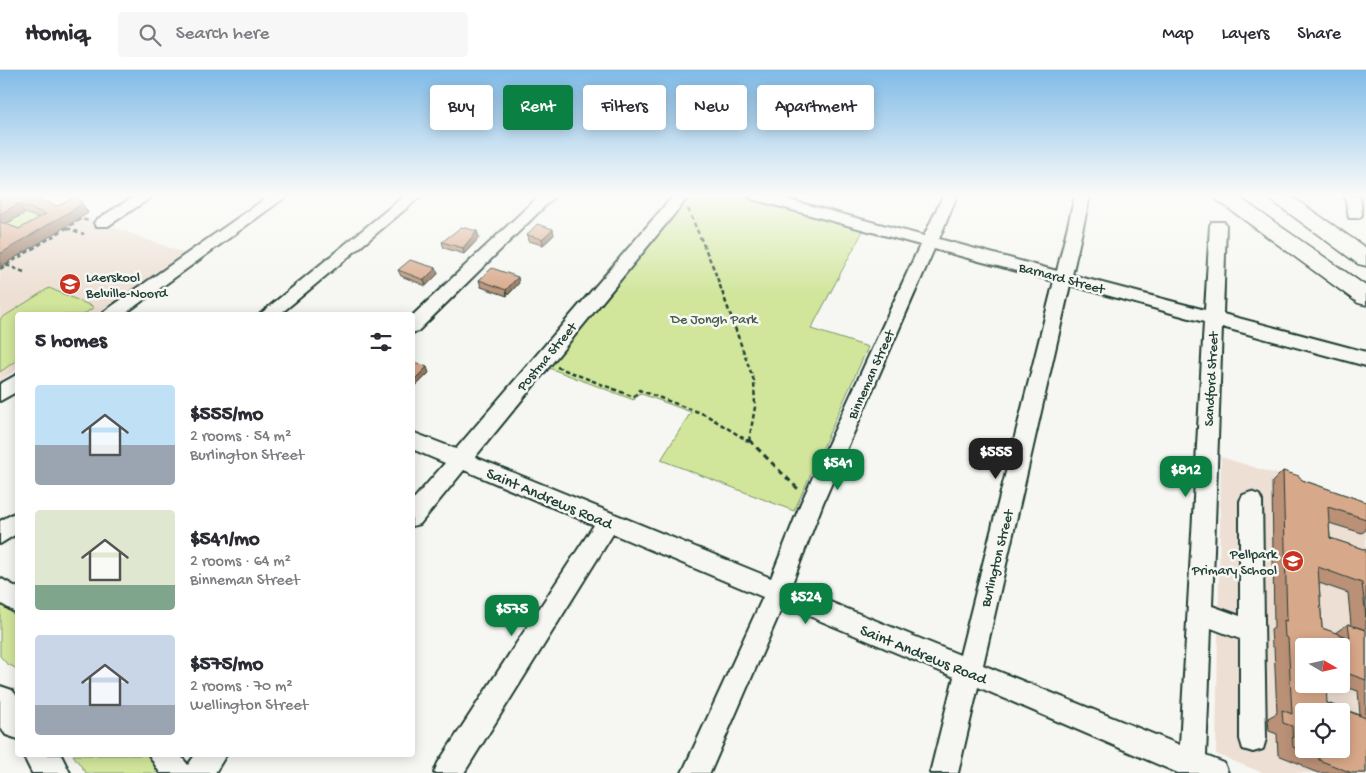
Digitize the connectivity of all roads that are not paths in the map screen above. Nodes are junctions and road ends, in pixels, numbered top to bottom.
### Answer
1 (233, 229) edge
2 (373, 229) edge
3 (513, 229) edge
4 (656, 229) edge
5 (889, 229) edge
6 (935, 229) edge
7 (1075, 229) edge
8 (1218, 229) edge
9 (1270, 229) edge
10 (1282, 229) edge
11 (1323, 229) edge
12 (1325, 229) edge
13 (1337, 239) junction
14 (929, 242) junction
15 (1366, 259) edge
16 (1064, 278) junction
17 (1366, 292) edge
18 (1366, 297) edge
19 (115, 312) edge
20 (272, 312) edge
21 (1212, 318) junction
22 (415, 324) edge
23 (1366, 359) edge
24 (15, 383) edge
25 (0, 394) edge
26 (415, 441) edge
27 (461, 460) junction
28 (1251, 500) dead end
29 (415, 514) edge
30 (609, 521) junction
31 (15, 522) edge
32 (0, 534) edge
33 (0, 589) edge
34 (777, 592) junction
35 (15, 601) edge
36 (1199, 612) junction
37 (1252, 632) junction
38 (969, 671) junction
39 (1253, 739) dead end
40 (41, 757) edge
41 (165, 757) edge
42 (210, 757) edge
43 (1200, 770) edge
44 (53, 773) edge
45 (177, 773) edge
46 (198, 773) edge
47 (448, 773) edge
48 (696, 773) edge
49 (944, 773) edge

1 - 19 street
2 - 20 street
3 - 22 street
4 - 27 street, Postma Street
5 - 14 street, Barnard Street
6 - 14 street, Binneman Street
7 - 16 street, Burlington Street
8 - 21 street, Sandford Street
9 - 18 highway
10 - 17 highway
11 - 13 highway
12 - 13 highway
13 - 15 highway
14 - 16 street, Barnard Street
14 - 34 street, Binneman Street
16 - 21 street, Barnard Street
16 - 38 street, Burlington Street
21 - 23 street, Barnard Street
21 - 36 street, Sandford Street
24 - 25 street
26 - 27 street, Saint Andrews Road
27 - 29 street, Postma Street
27 - 30 street, Saint Andrews Road
28 - 37 street
30 - 34 street, Saint Andrews Road
30 - 47 street
31 - 32 street
33 - 35 street
34 - 38 street, Saint Andrews Road
34 - 48 street, Binneman Street
36 - 37 street
36 - 43 street, Sandford Street
37 - 39 street
38 - 43 street, Saint Andrews Road
38 - 49 street, Burlington Street
40 - 44 main road
41 - 45 street
42 - 46 street

